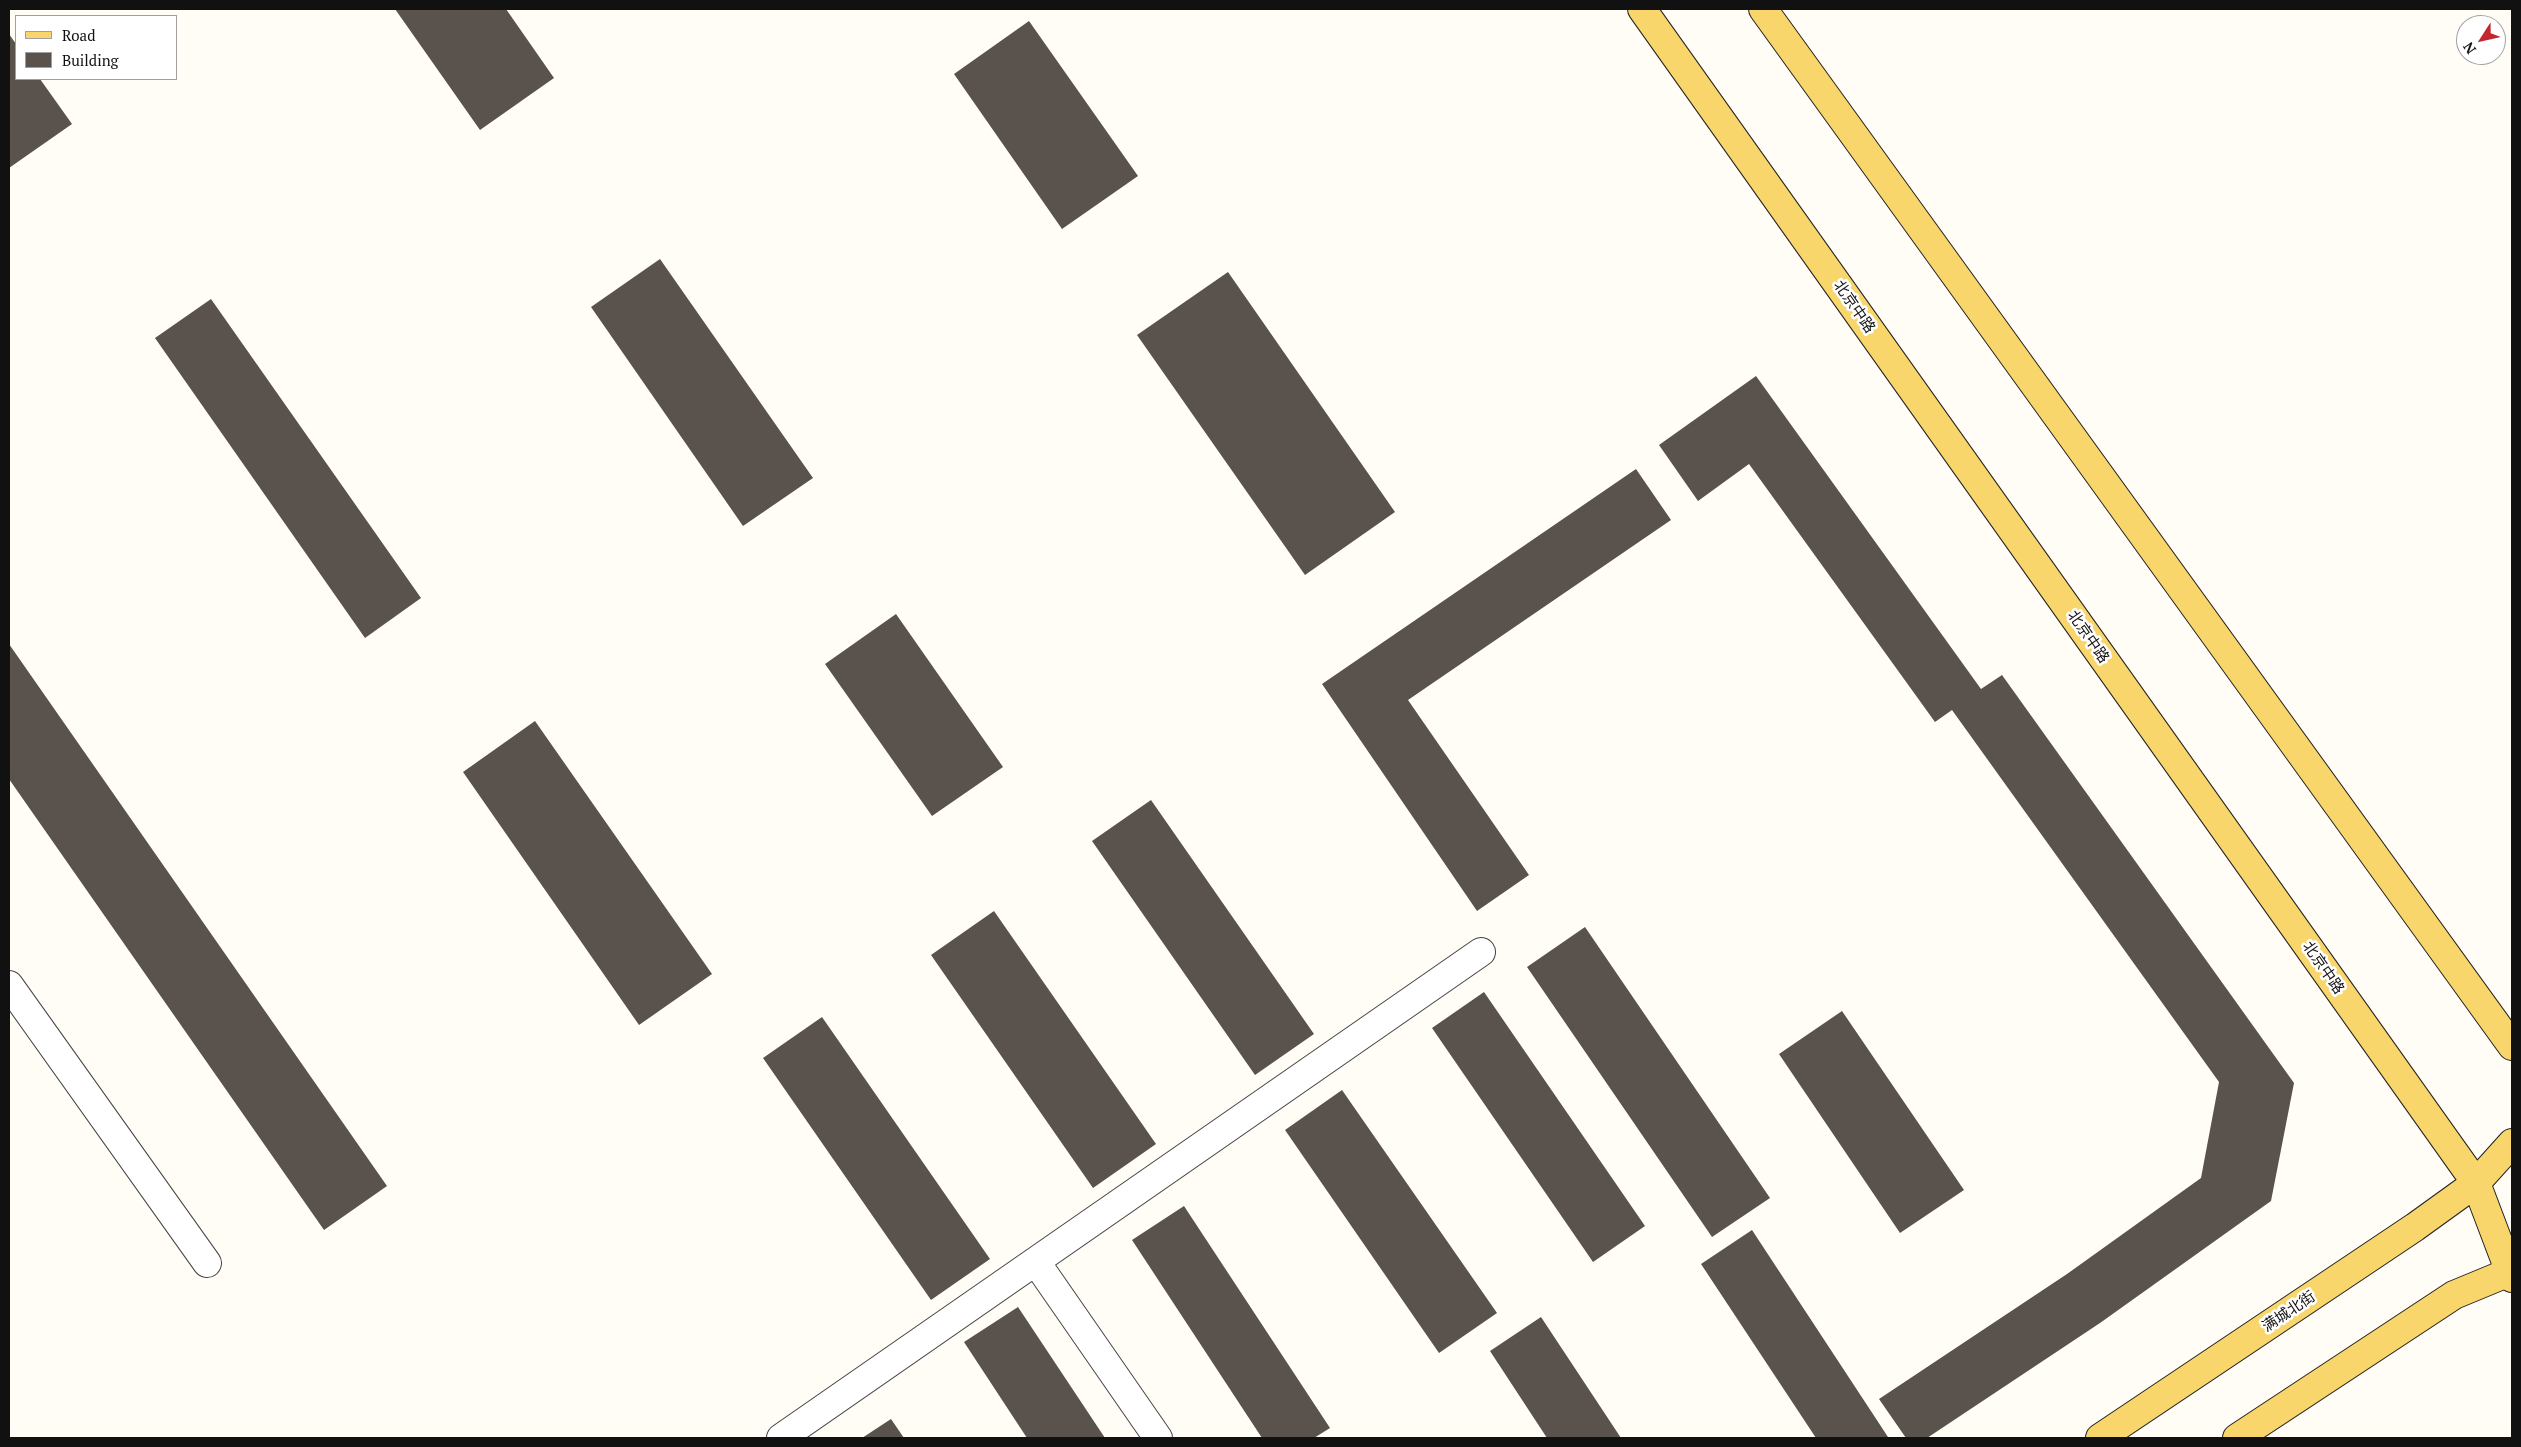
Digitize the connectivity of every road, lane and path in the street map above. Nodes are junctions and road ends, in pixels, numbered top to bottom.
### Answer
1 (1642, 9) edge
2 (1763, 9) edge
3 (1481, 952) dead end
4 (9, 985) edge
5 (2512, 1046) edge
6 (2512, 1142) edge
7 (2476, 1183) junction
8 (208, 1262) dead end
9 (1036, 1262) junction
10 (2511, 1274) edge
11 (781, 1438) edge
12 (1158, 1438) edge
13 (2100, 1438) edge
14 (2237, 1438) edge

1 - 7 main road, 北京中路
2 - 5 main road
3 - 9 street
4 - 8 street
6 - 7 main road, 满城北街
7 - 10 main road, 北京中路
7 - 13 main road, 满城北街
9 - 11 street
9 - 12 street
10 - 14 main road

